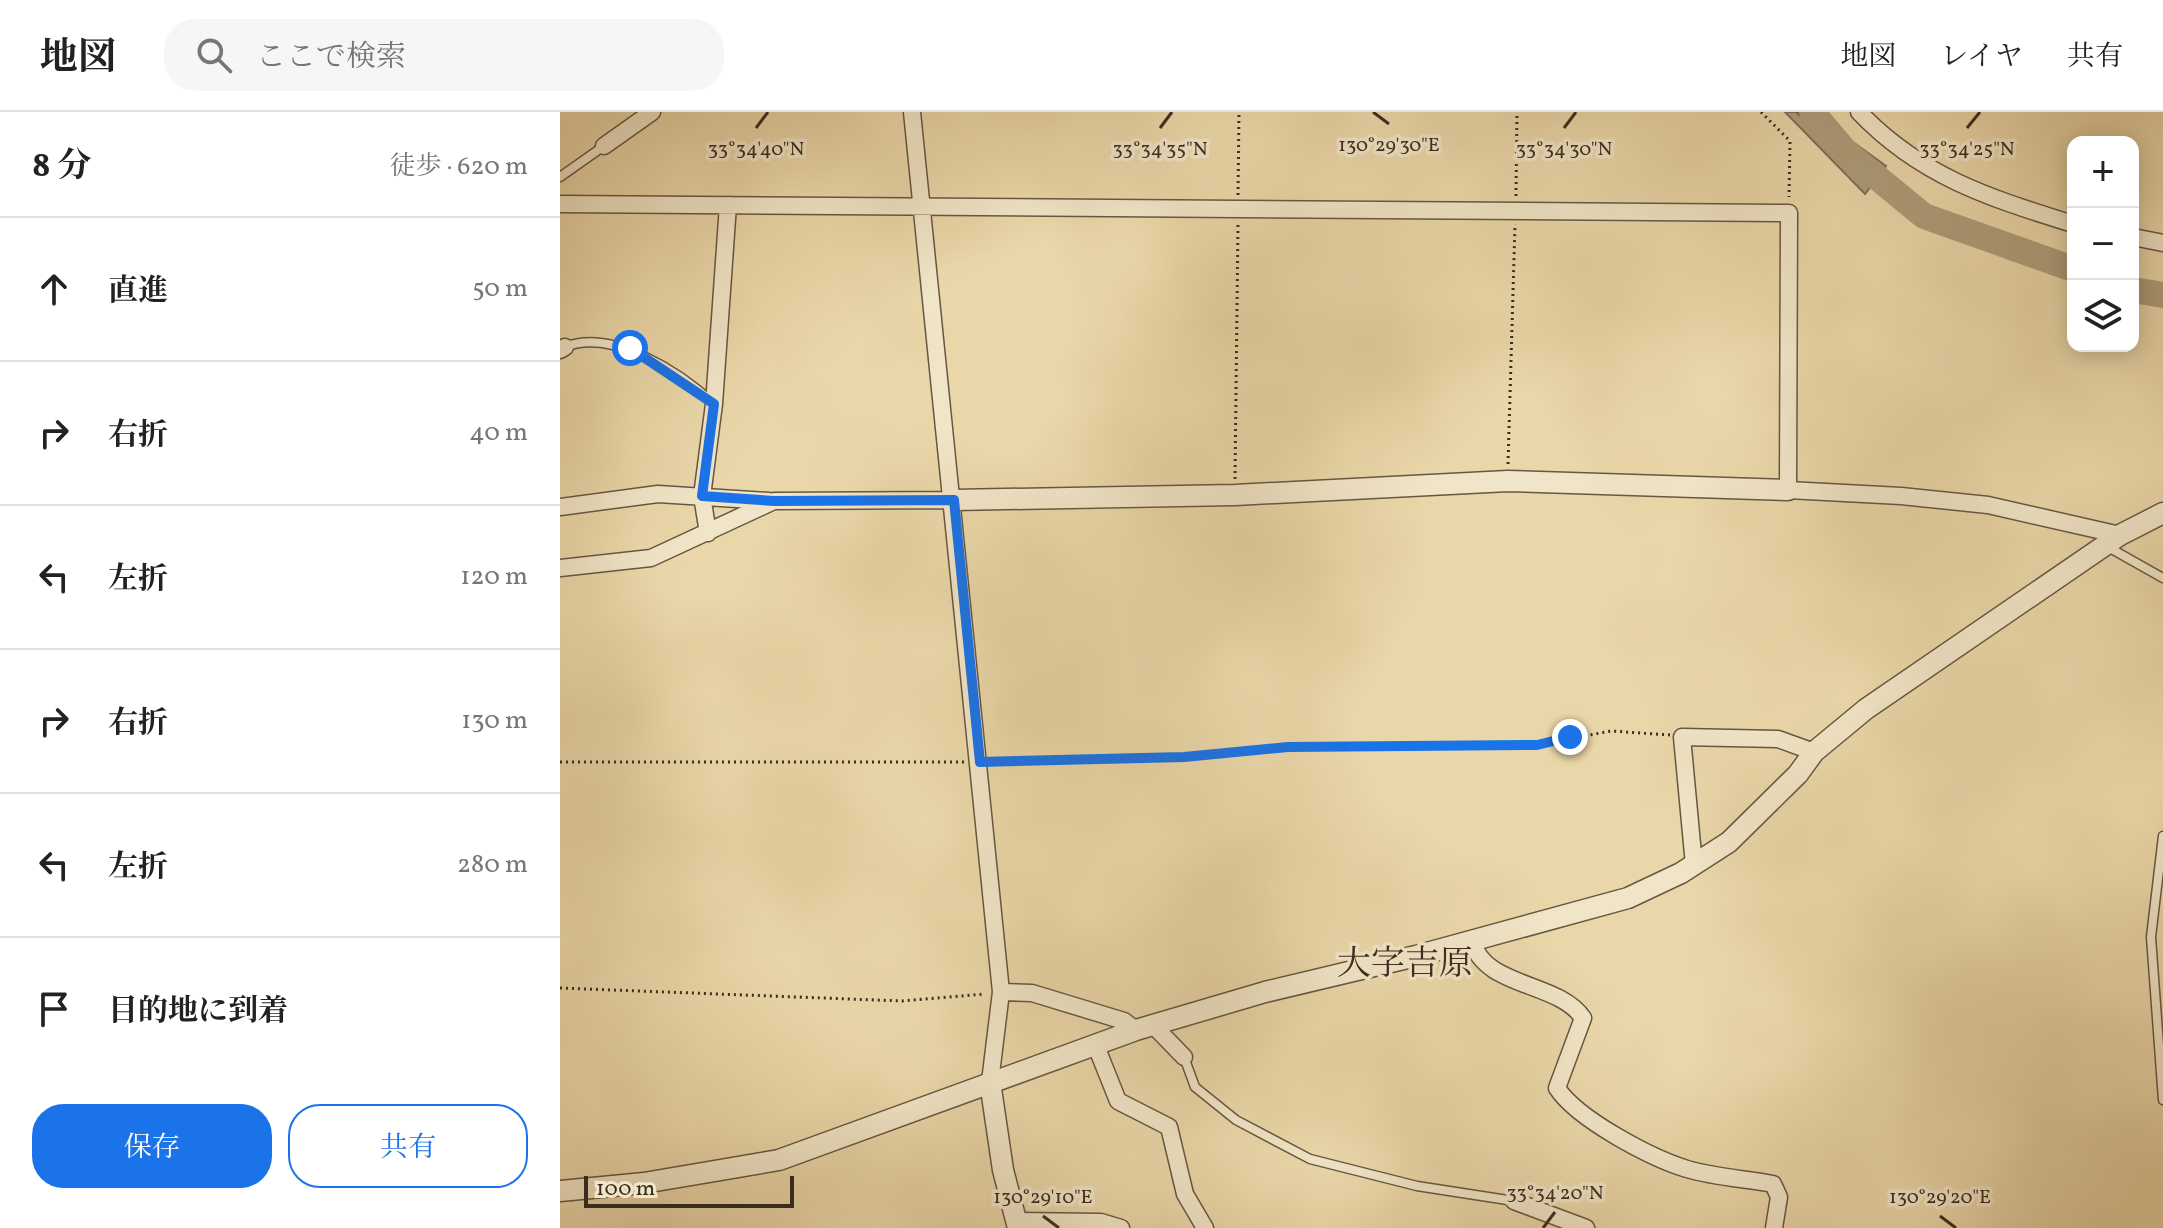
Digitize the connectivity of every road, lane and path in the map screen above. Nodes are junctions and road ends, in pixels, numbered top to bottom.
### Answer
1 (652, 112) edge
2 (912, 112) edge
3 (1239, 112) edge
4 (1517, 112) edge
5 (1761, 112) edge
6 (1859, 112) edge
7 (604, 146) joint
8 (560, 177) edge
9 (560, 204) edge
10 (728, 205) junction
11 (921, 206) junction
12 (1238, 207) junction
13 (1516, 210) junction
14 (1789, 213) junction
15 (2067, 222) edge
16 (2139, 238) edge
17 (2163, 243) edge
18 (563, 348) edge
19 (714, 404) junction
20 (1508, 481) junction
21 (1788, 490) junction
22 (1235, 495) junction
23 (702, 496) junction
24 (954, 500) junction
25 (774, 501) junction
26 (560, 507) edge
27 (2163, 513) edge
28 (708, 533) junction
29 (2113, 540) junction
30 (560, 568) edge
31 (2163, 578) edge
32 (1682, 737) junction
33 (1814, 752) junction
34 (560, 762) edge
35 (980, 762) junction
36 (2163, 836) edge
37 (1694, 865) junction
38 (1472, 940) junction
39 (560, 988) edge
40 (1001, 992) junction
41 (1145, 1027) junction
42 (1096, 1046) junction
43 (1184, 1057) joint
44 (990, 1082) junction
45 (2163, 1100) edge
46 (560, 1191) edge
47 (1514, 1201) joint
48 (1017, 1225) edge
49 (1121, 1228) edge
50 (1205, 1228) edge
51 (1586, 1228) edge
52 (1774, 1228) edge

1 - 7 street
2 - 11 street
3 - 12 path
4 - 13 path
5 - 14 path
6 - 15 street
7 - 8 lane
9 - 10 street
10 - 11 street
10 - 19 street
11 - 12 street
11 - 24 street
12 - 13 street
12 - 22 path
13 - 14 street
13 - 20 path
14 - 21 street
16 - 17 street
18 - 19 lane
19 - 23 street
20 - 21 street
20 - 22 street
21 - 29 street
22 - 24 street
23 - 25 street
23 - 26 street
23 - 28 street
24 - 25 street
24 - 35 street
25 - 28 street
27 - 29 street
28 - 30 street
29 - 31 lane
29 - 33 street
32 - 33 street
32 - 35 path
32 - 37 street
33 - 37 street
34 - 35 path
35 - 40 street
36 - 45 lane
37 - 38 street
38 - 41 street
38 - 52 street
39 - 40 path
40 - 41 street
40 - 44 street
41 - 42 street
41 - 43 street
42 - 44 street
42 - 50 street
43 - 47 lane
44 - 46 street
44 - 48 street
47 - 51 street
48 - 49 street

